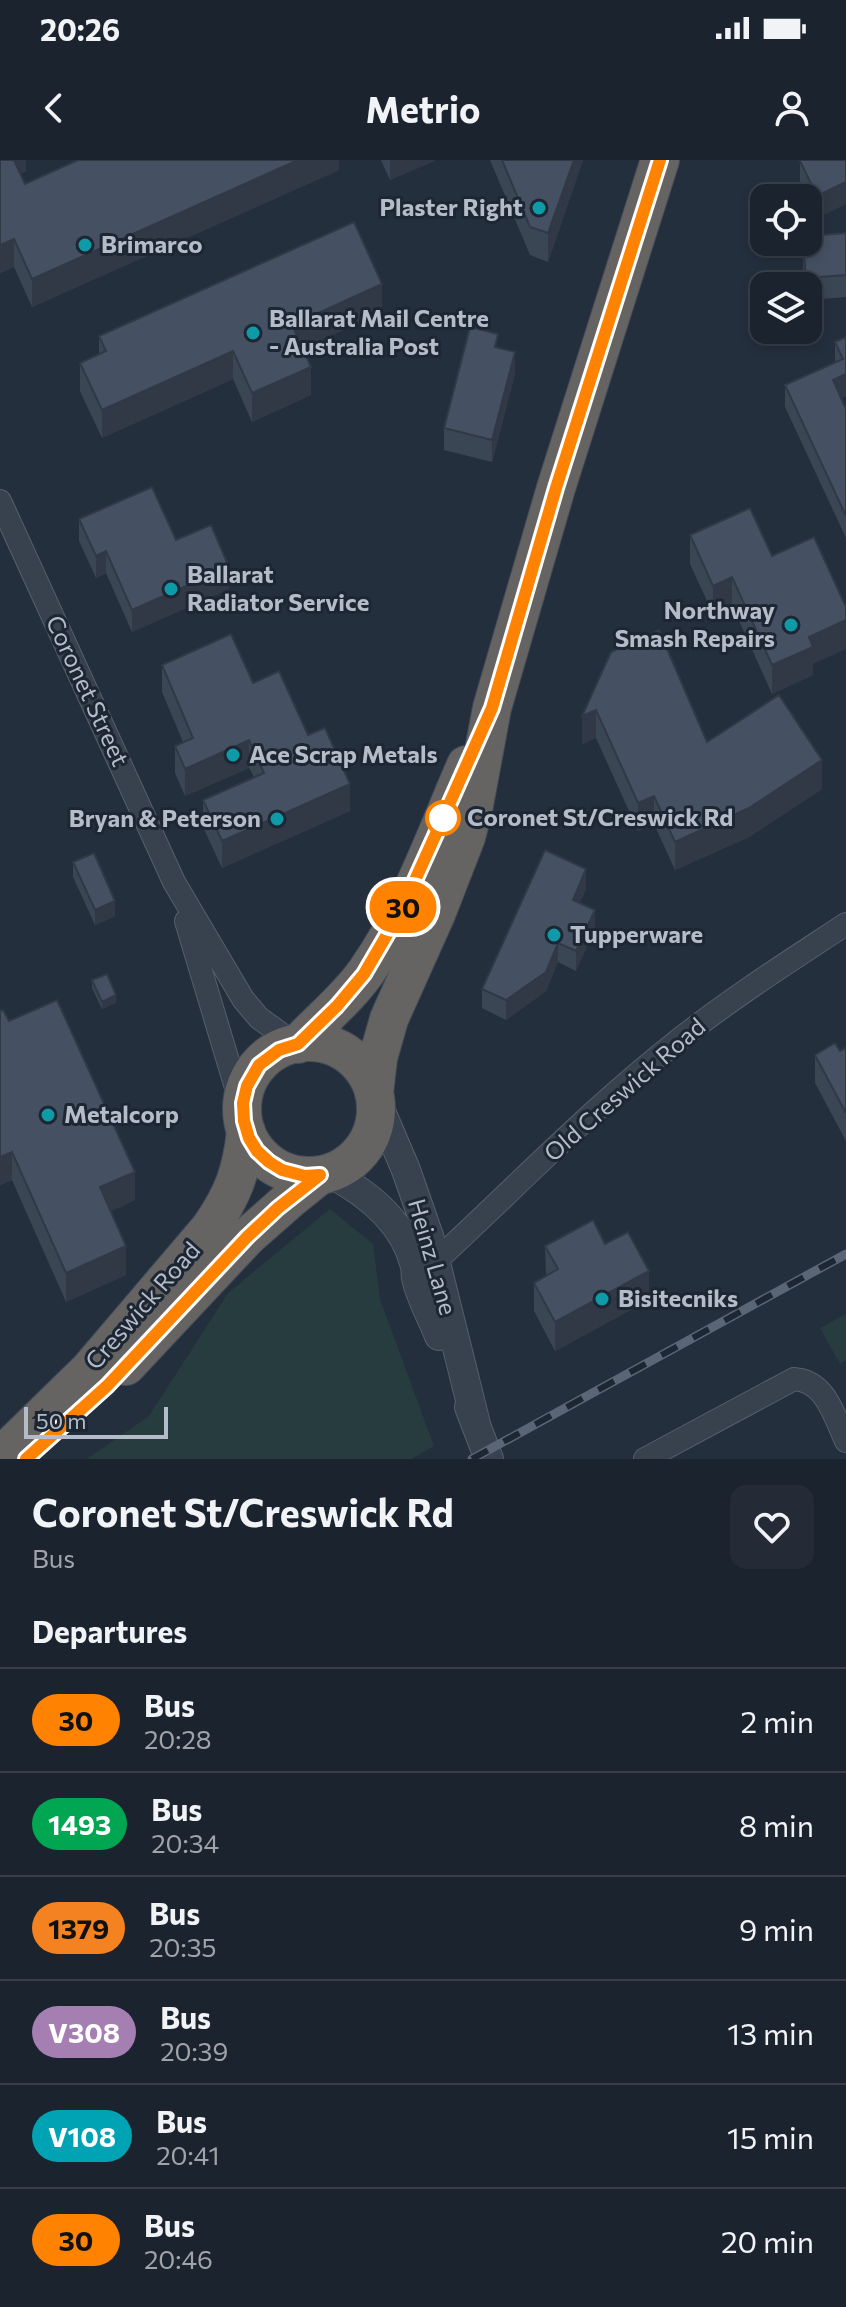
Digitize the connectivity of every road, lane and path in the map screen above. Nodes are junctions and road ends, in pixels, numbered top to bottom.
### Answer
1 (660, 160) edge
2 (0, 501) edge
3 (492, 708) junction
4 (174, 882) junction
5 (846, 924) edge
6 (296, 1044) junction
7 (374, 1094) junction
8 (244, 1121) junction
9 (325, 1174) junction
10 (426, 1264) junction
11 (846, 1441) edge
12 (0, 1457) edge
13 (26, 1459) edge
14 (489, 1459) edge
15 (645, 1459) edge

1 - 3 highway
2 - 4 street, Coronet Street
3 - 6 highway
3 - 7 highway
4 - 6 street, Coronet Street
4 - 8 street, Coronet Street
5 - 10 street, Old Creswick Road
6 - 7 highway
6 - 8 highway
7 - 9 highway
7 - 10 street, Heinz Lane
8 - 9 highway
8 - 12 highway, Creswick Road
9 - 10 street, Heinz Lane
9 - 13 highway, Creswick Road
10 - 14 street, Heinz Lane
11 - 15 street

